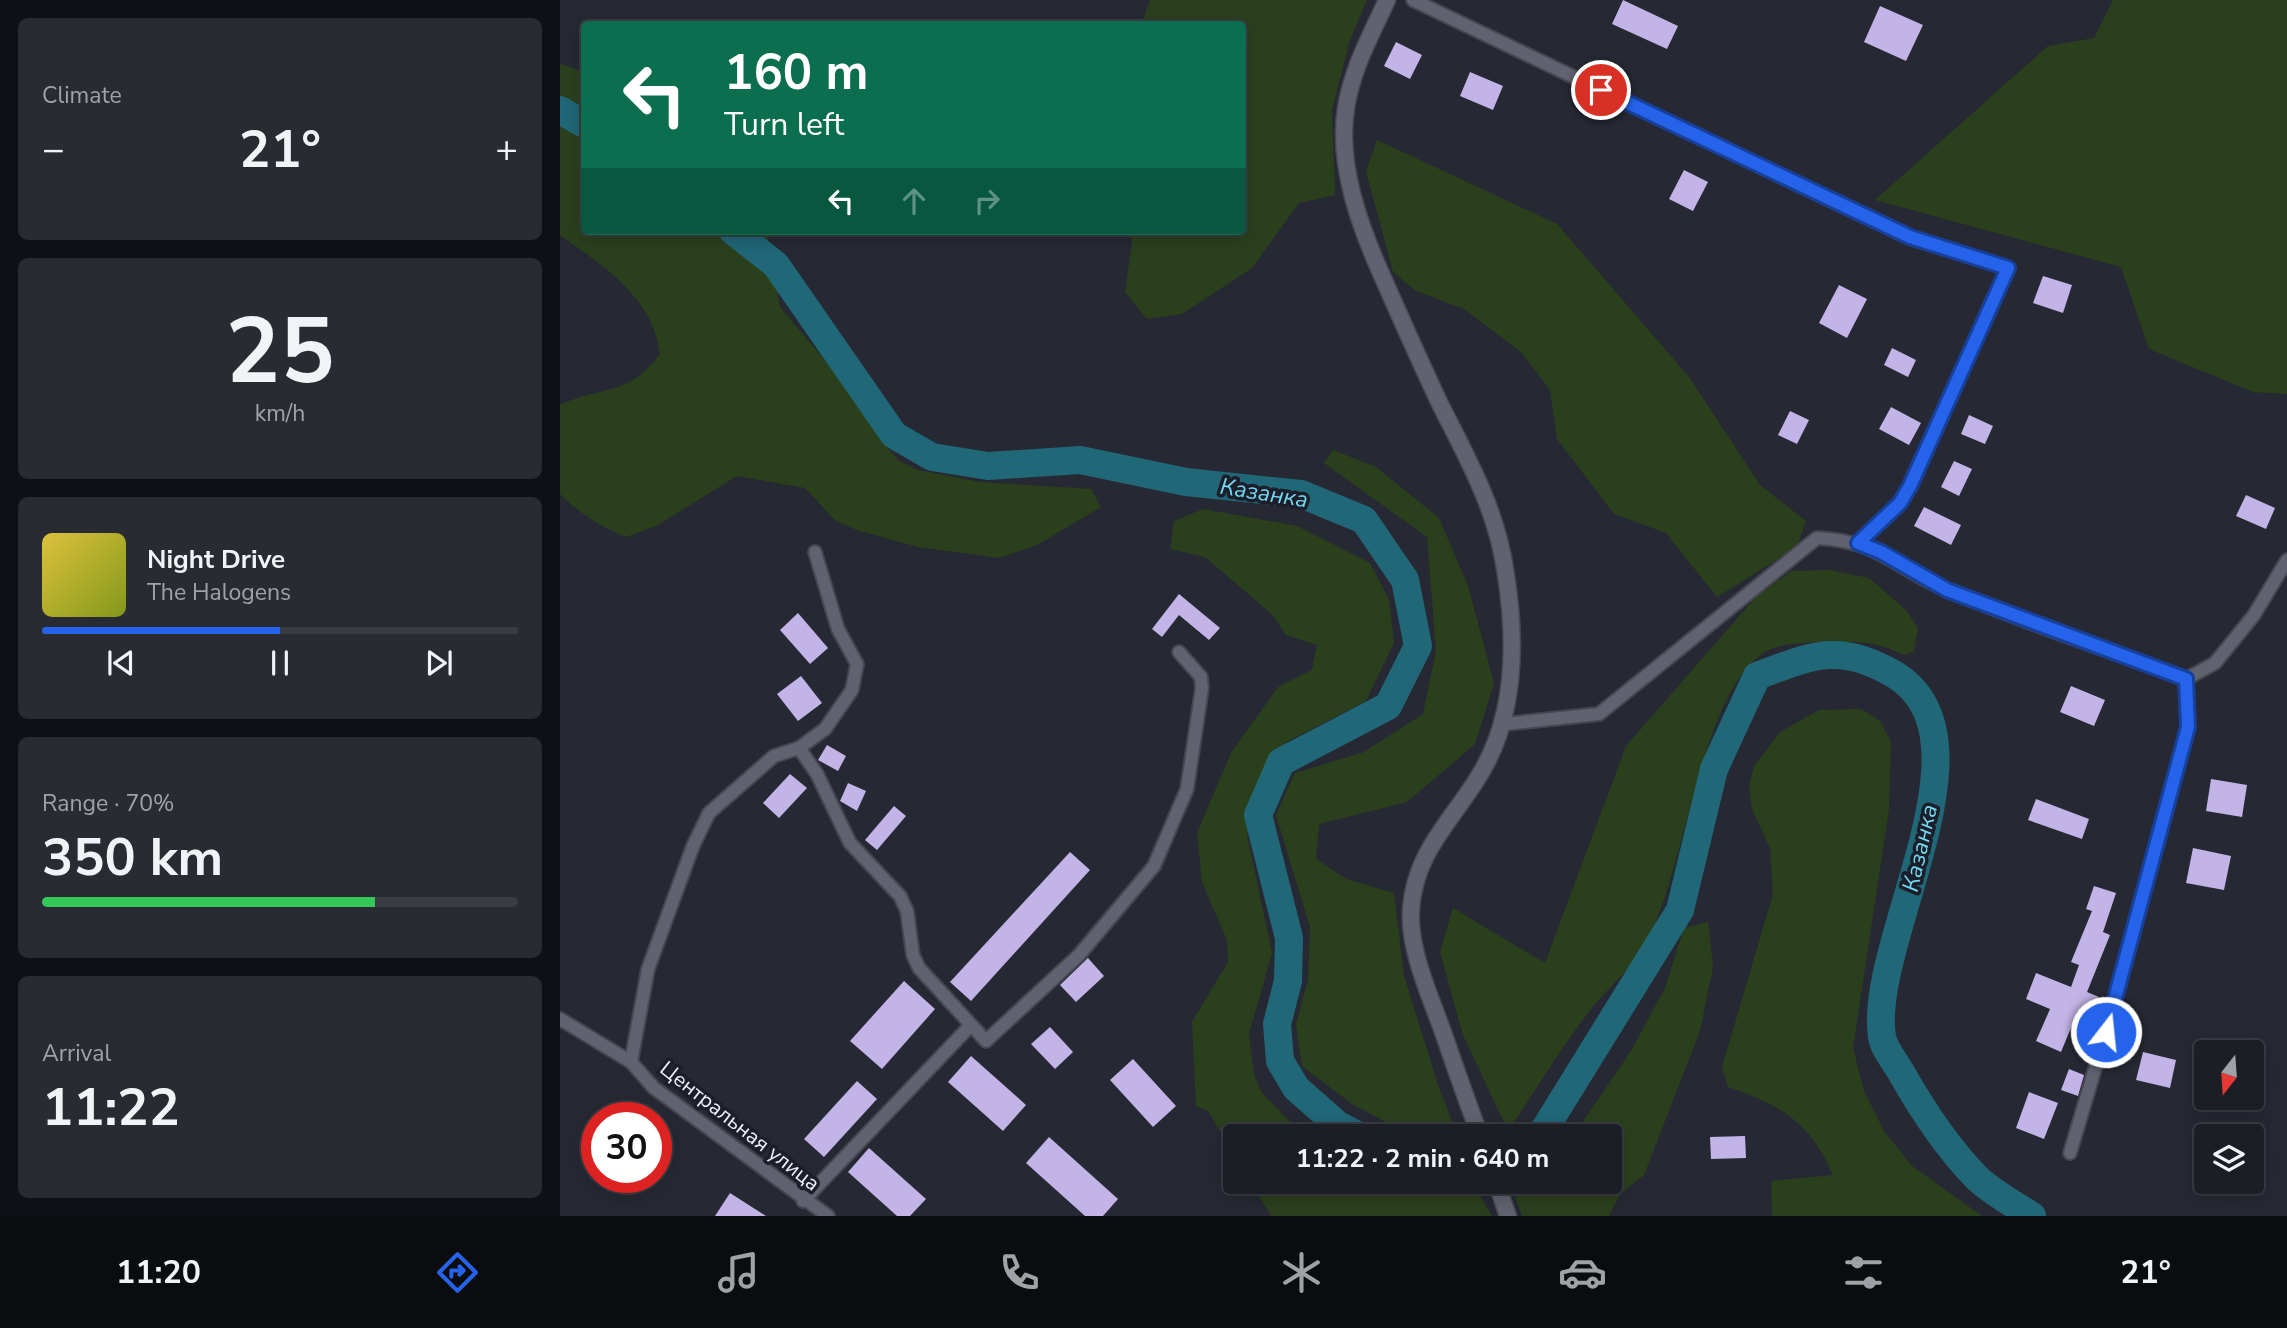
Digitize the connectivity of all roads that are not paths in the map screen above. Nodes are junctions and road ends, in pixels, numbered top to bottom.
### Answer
1 (1387, 0) edge
2 (1413, 0) edge
3 (1858, 543) junction
4 (815, 552) dead end
5 (2287, 560) edge
6 (1179, 652) dead end
7 (2186, 679) junction
8 (1504, 724) junction
9 (799, 748) junction
10 (560, 1019) edge
11 (971, 1025) junction
12 (631, 1062) junction
13 (1475, 1124) edge
14 (2070, 1153) dead end
15 (1500, 1194) edge
16 (803, 1200) junction
17 (828, 1216) edge
18 (1508, 1216) edge

1 - 8 street
2 - 3 street
3 - 7 street
3 - 8 street
4 - 9 street
5 - 7 street
6 - 11 street
7 - 14 street
8 - 13 street
9 - 11 street
9 - 12 street
10 - 12 street, Центральная улица
11 - 16 street
12 - 16 street, Центральная улица
15 - 18 street
16 - 17 street, Центральная улица

